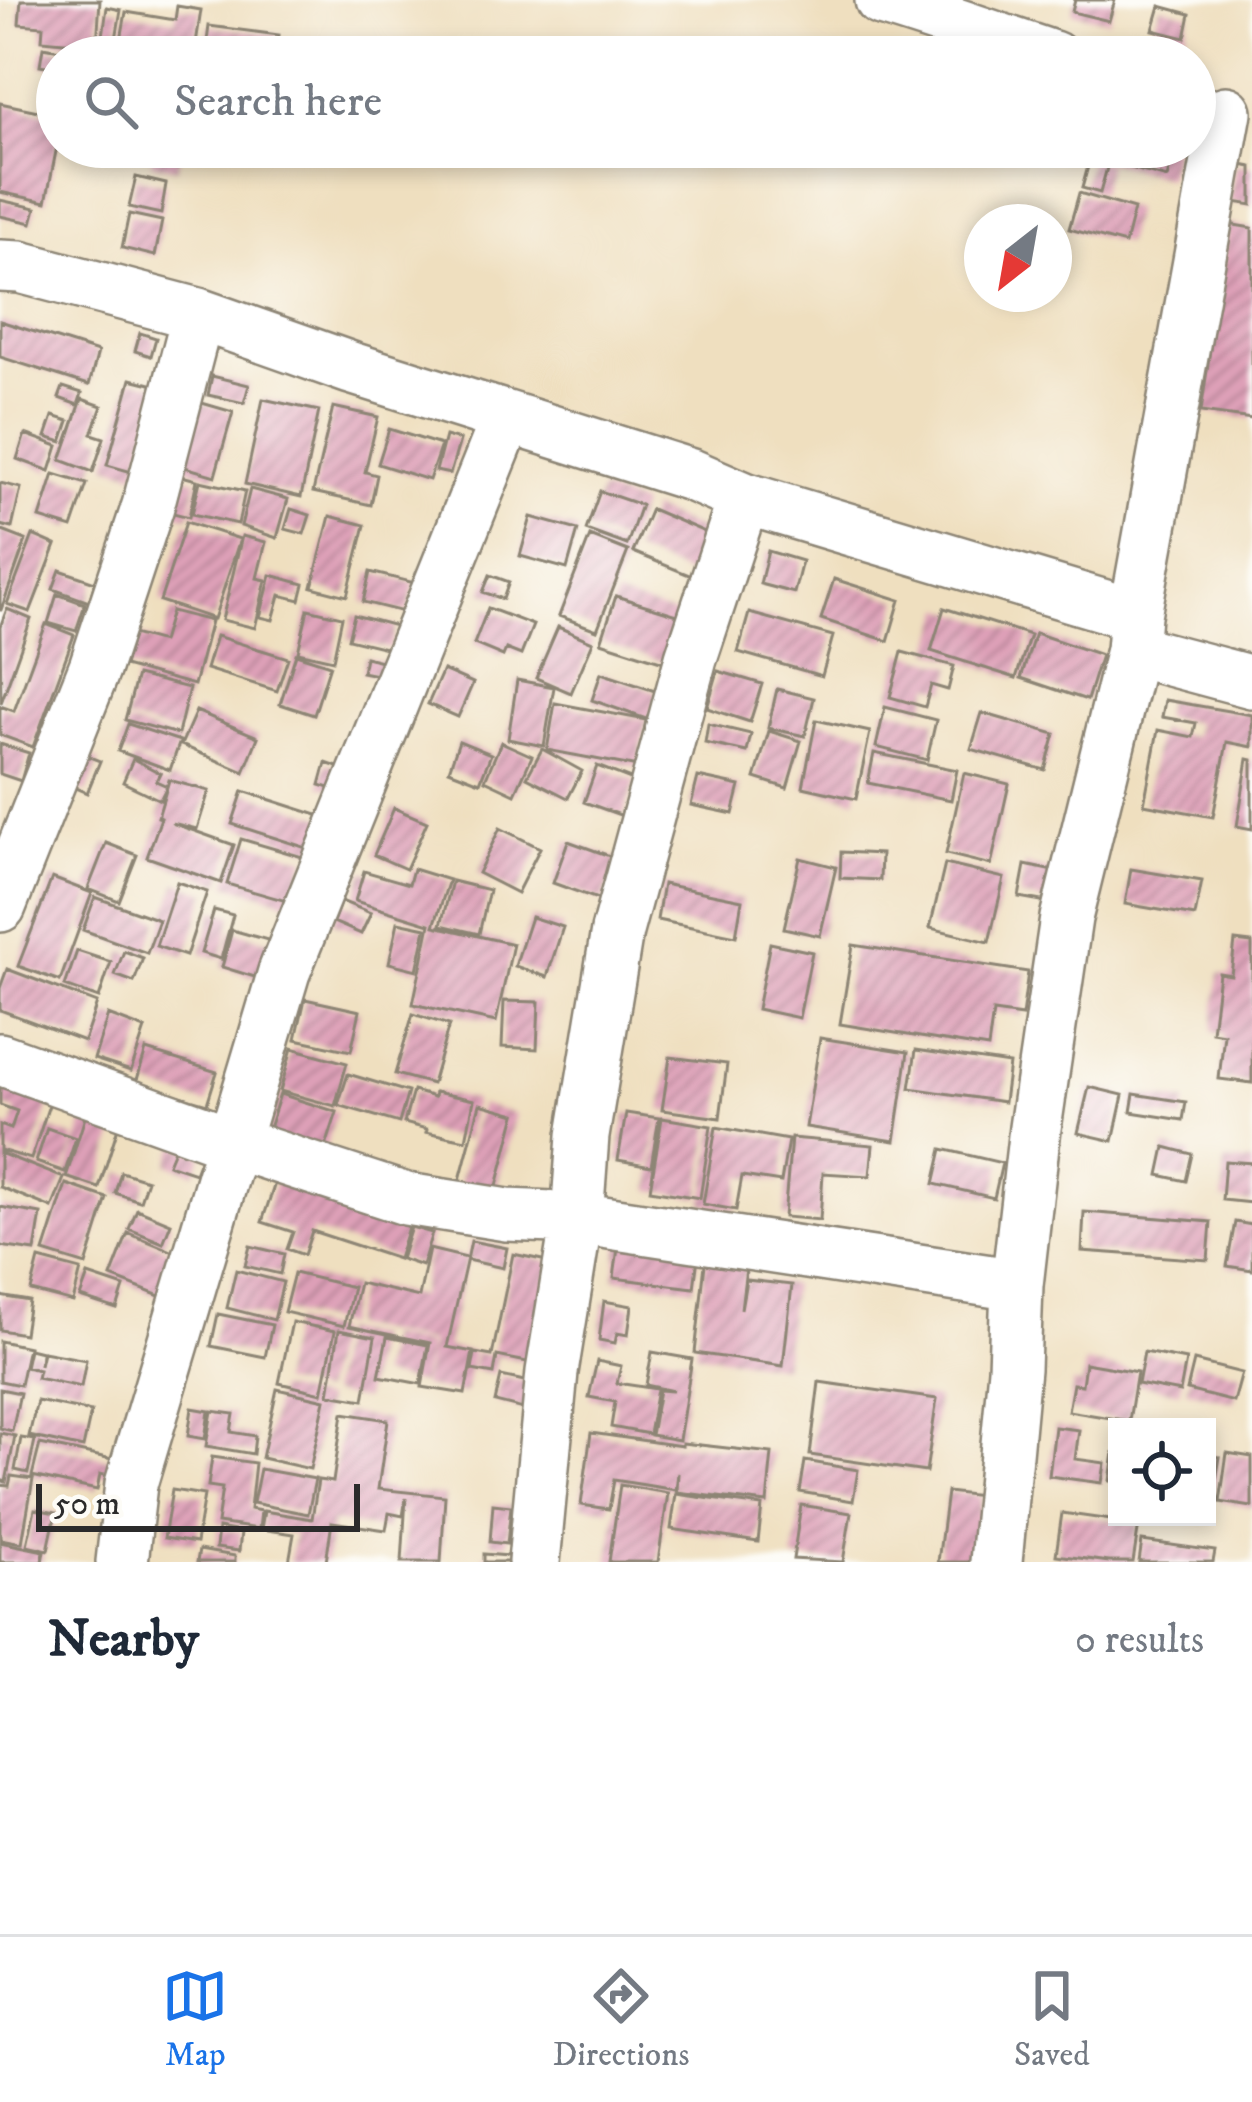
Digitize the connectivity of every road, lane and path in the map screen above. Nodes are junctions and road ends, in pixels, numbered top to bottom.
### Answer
1 (881, 0) edge
2 (954, 10) edge
3 (988, 36) edge
4 (1224, 111) edge
5 (1216, 157) edge
6 (1214, 168) edge
7 (0, 266) edge
8 (198, 314) junction
9 (507, 418) junction
10 (744, 498) junction
11 (1133, 632) junction
12 (1252, 682) edge
13 (0, 906) edge
14 (0, 1059) edge
15 (234, 1143) junction
16 (578, 1219) junction
17 (1017, 1285) junction
18 (122, 1562) edge
19 (534, 1562) edge
20 (996, 1562) edge

1 - 2 street
2 - 3 street
4 - 5 street
6 - 11 street
7 - 8 street
8 - 9 street
8 - 13 street
9 - 10 street
9 - 15 street
10 - 11 street
10 - 16 street
11 - 12 street
11 - 17 street
14 - 15 street
15 - 16 street
15 - 18 street
16 - 17 street
16 - 19 street
17 - 20 street

